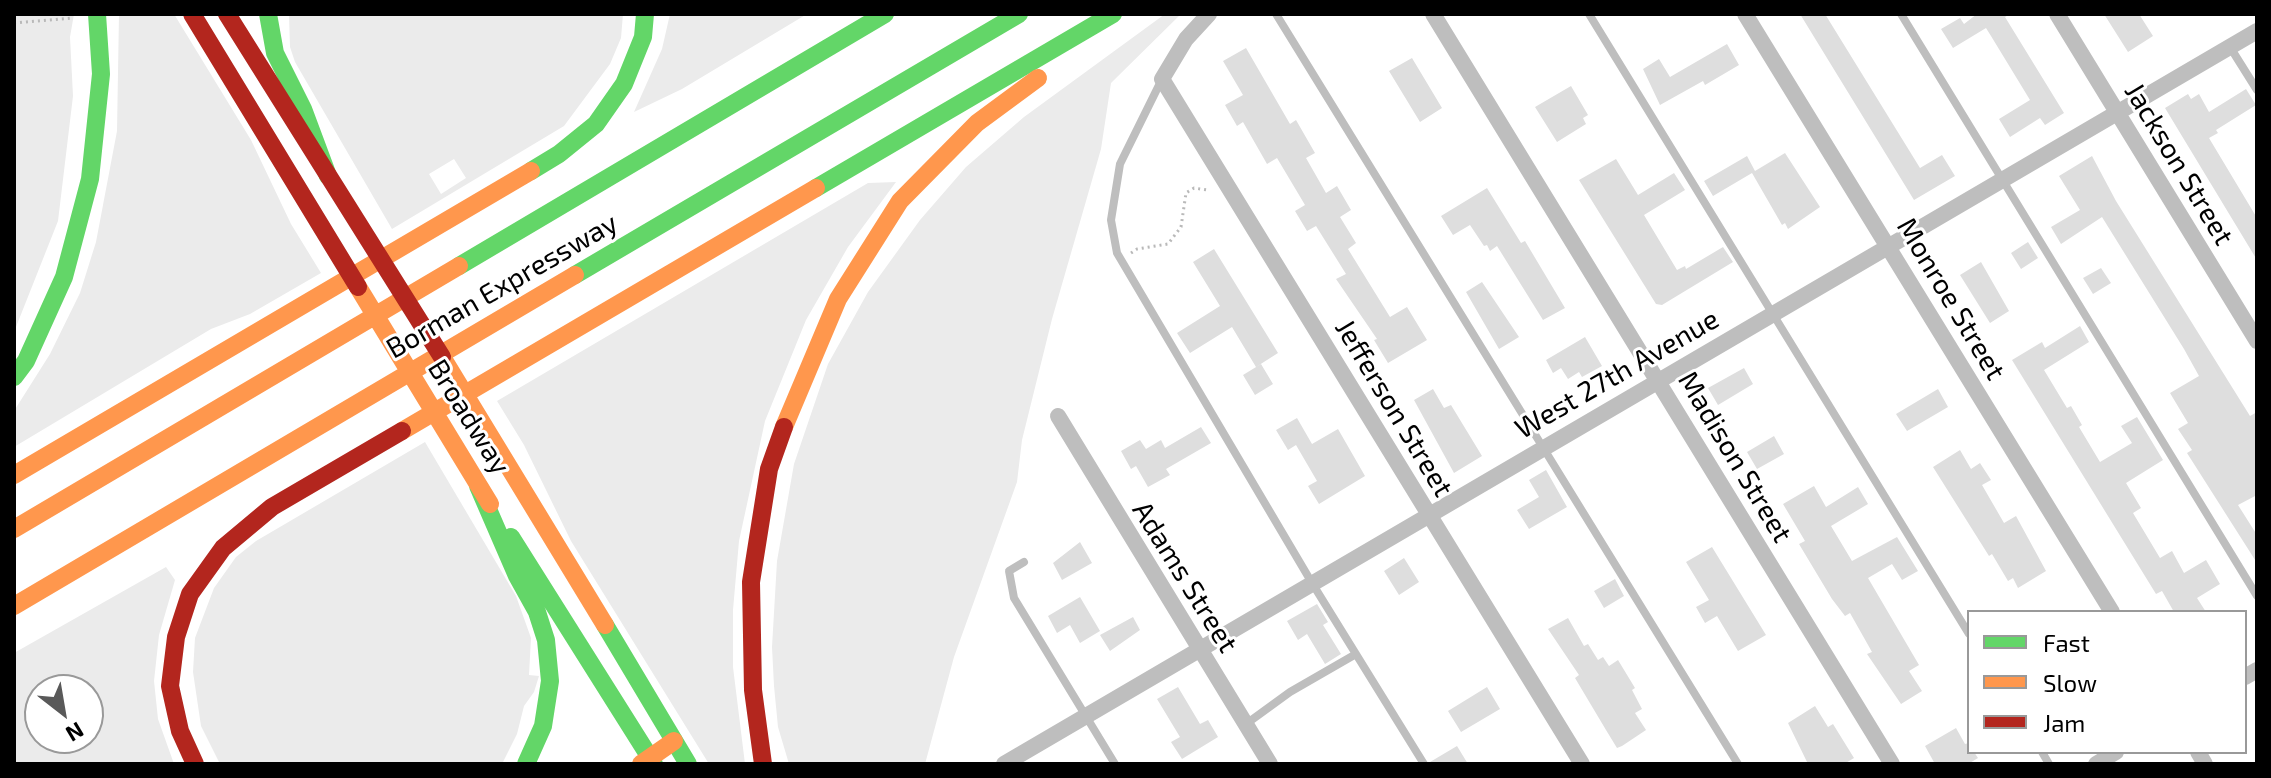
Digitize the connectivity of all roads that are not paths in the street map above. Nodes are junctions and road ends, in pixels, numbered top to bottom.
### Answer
1 (192, 14) edge
2 (227, 14) edge
3 (268, 14) edge
4 (645, 14) edge
5 (885, 14) edge
6 (1019, 14) edge
7 (1113, 14) edge
8 (1124, 14) edge
9 (1209, 14) edge
10 (1276, 14) edge
11 (1433, 14) edge
12 (1589, 14) edge
13 (1745, 14) edge
14 (1901, 14) edge
15 (2057, 14) edge
16 (97, 15) edge
17 (2257, 31) edge
18 (2230, 46) junction
19 (1162, 79) junction
20 (2257, 90) edge
21 (2117, 112) junction
22 (328, 176) junction
23 (2002, 180) junction
24 (1889, 246) junction
25 (1772, 313) junction
26 (2257, 341) edge
27 (14, 377) edge
28 (1658, 380) junction
29 (1058, 416) dead end
30 (1543, 447) junction
31 (14, 475) edge
32 (478, 486) junction
33 (1429, 515) junction
34 (14, 529) edge
35 (1024, 562) dead end
36 (1312, 583) junction
37 (2257, 596) edge
38 (14, 606) edge
39 (2111, 610) edge
40 (1967, 631) edge
41 (1200, 649) junction
42 (1356, 654) junction
43 (1086, 717) junction
44 (1246, 724) junction
45 (674, 741) junction
46 (648, 762) edge
47 (195, 764) edge
48 (526, 764) edge
49 (688, 764) edge
50 (763, 764) edge
51 (1004, 764) edge
52 (1115, 764) edge
53 (1270, 764) edge
54 (1424, 764) edge
55 (1582, 764) edge
56 (1738, 764) edge
57 (1892, 764) edge

1 - 32 main road, Broadway
2 - 22 main road, Broadway
3 - 22 main road
4 - 31 main road
5 - 34 main road, Borman Expressway
6 - 38 main road, Borman Expressway
7 - 47 main road
8 - 50 main road
9 - 19 street
10 - 30 lane
11 - 28 street, Madison Street
12 - 25 lane
13 - 24 street, Monroe Street
14 - 23 lane
15 - 21 street, Jackson Street
16 - 27 main road
17 - 18 street, West 27th Avenue
18 - 20 lane
18 - 21 street, West 27th Avenue
19 - 33 street, Jefferson Street
19 - 36 lane
21 - 23 street, West 27th Avenue
21 - 26 street, Jackson Street
22 - 45 main road, Broadway
23 - 24 street, West 27th Avenue
23 - 37 lane
24 - 25 street, West 27th Avenue
24 - 39 street, Monroe Street
25 - 28 street, West 27th Avenue
25 - 40 lane
28 - 30 street, West 27th Avenue
28 - 57 street, Madison Street
29 - 41 street, Adams Street
30 - 33 street, West 27th Avenue
30 - 56 lane
32 - 46 main road, Broadway
32 - 48 main road
33 - 36 street, West 27th Avenue
33 - 55 street, Jefferson Street
35 - 43 lane
36 - 41 street, West 27th Avenue
36 - 42 lane
41 - 43 street, West 27th Avenue
41 - 44 street, Adams Street
42 - 44 lane
42 - 54 lane
43 - 51 street, West 27th Avenue
43 - 52 lane
44 - 53 street, Adams Street
45 - 46 main road
45 - 49 main road, Broadway

